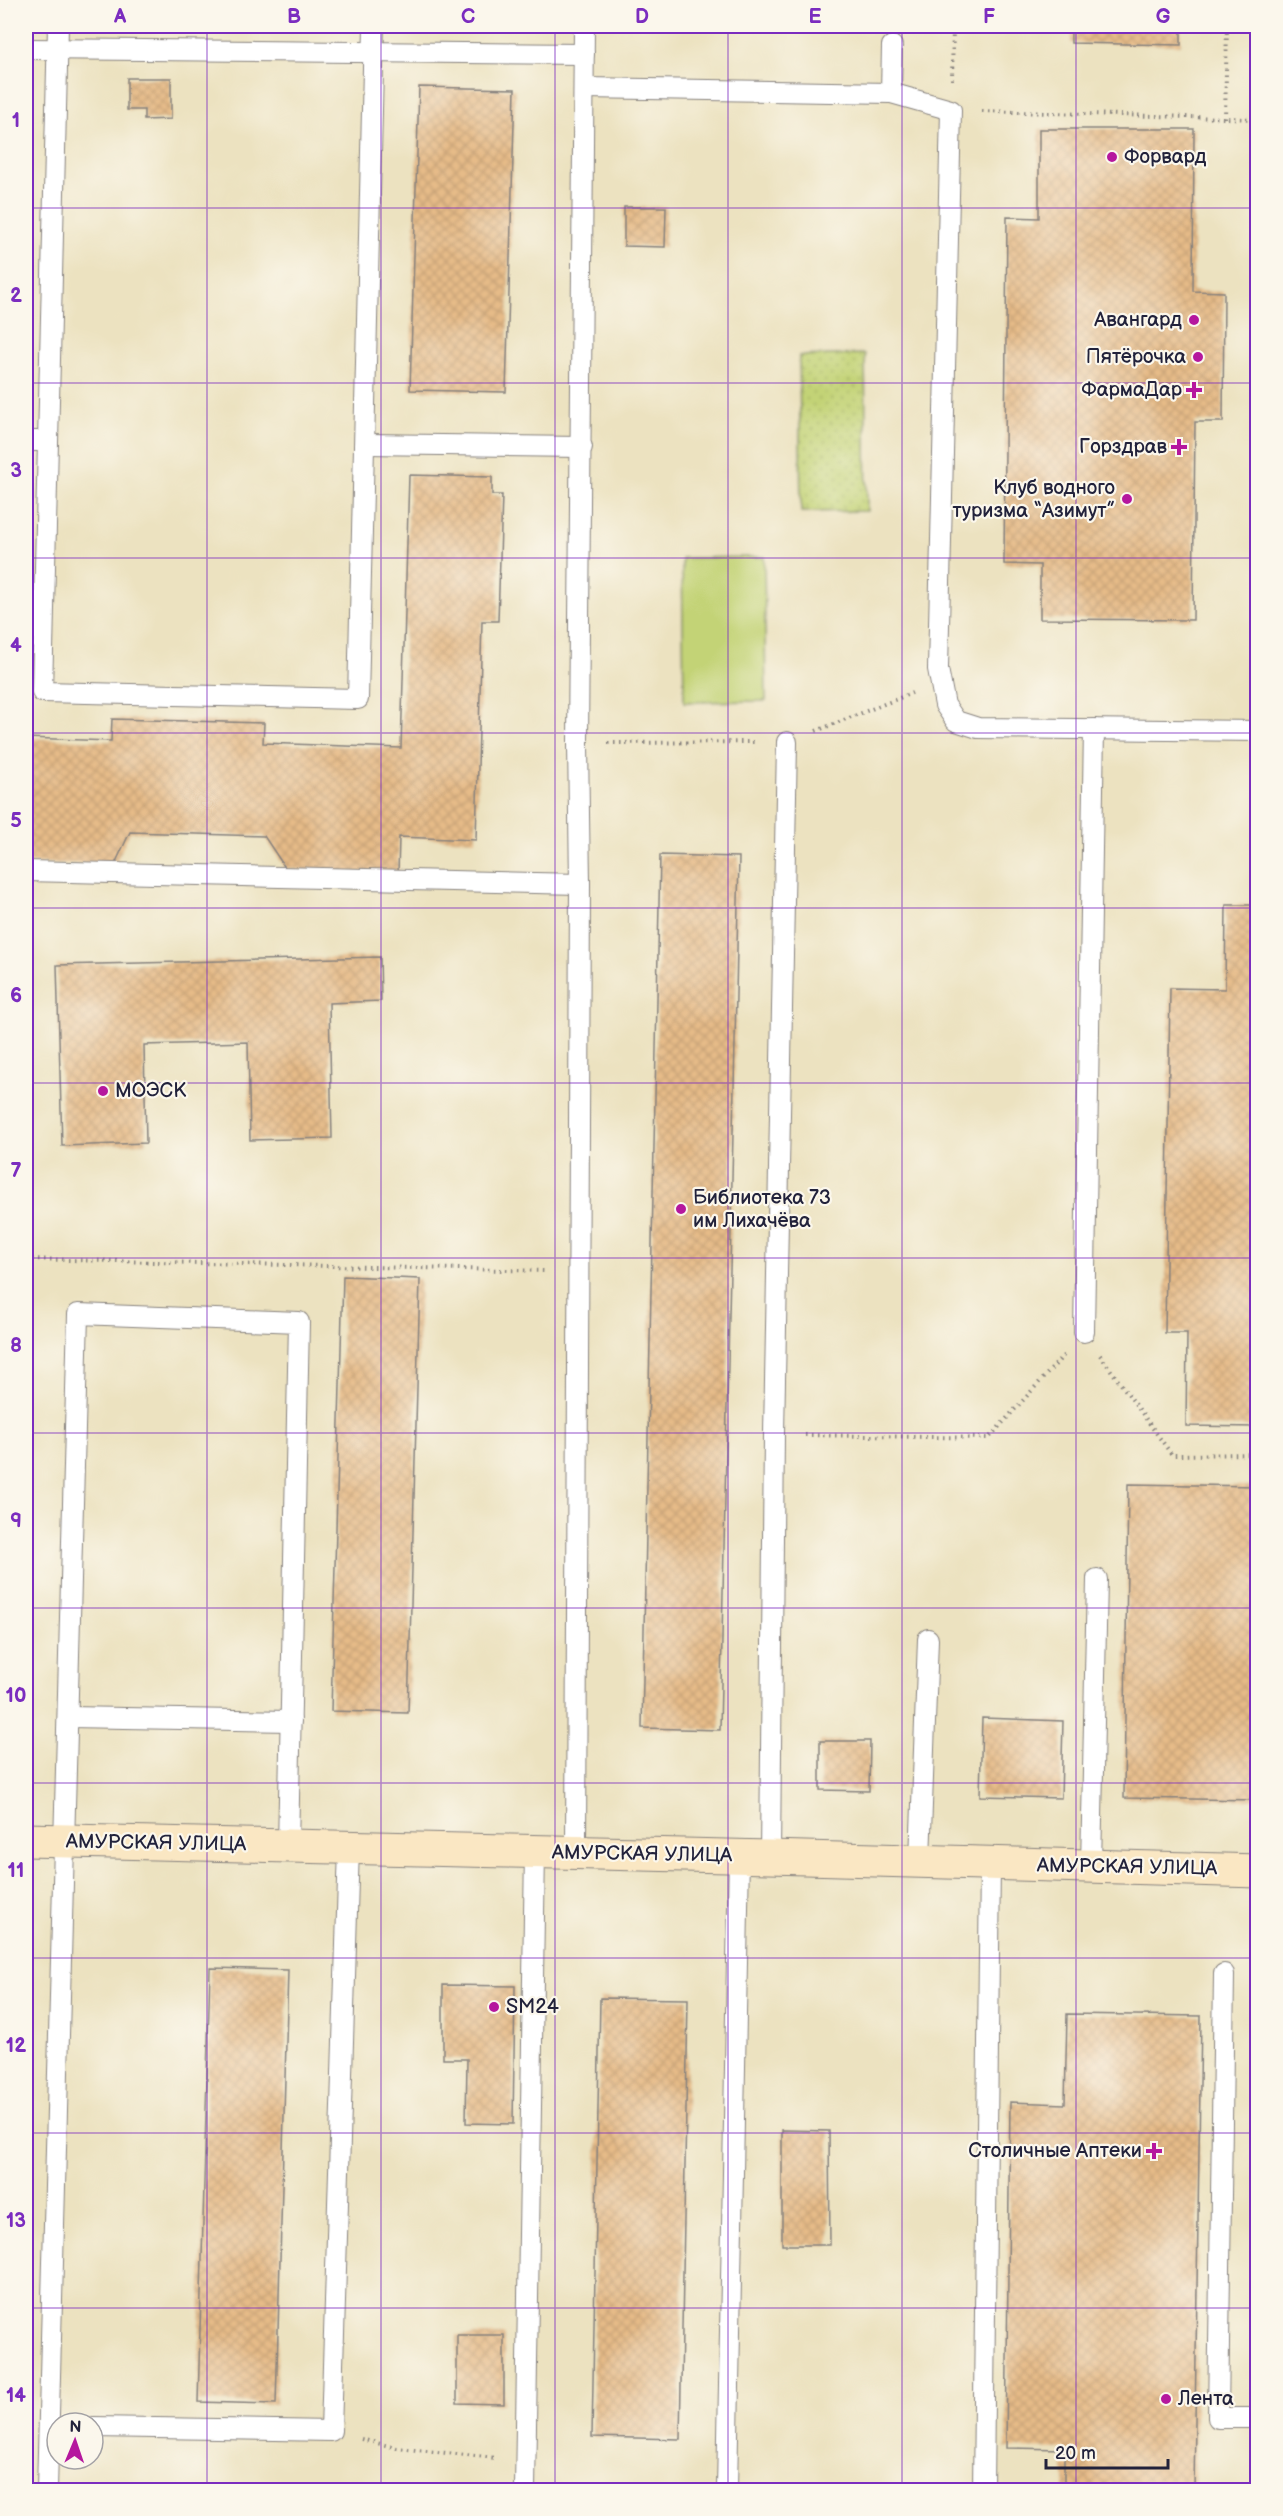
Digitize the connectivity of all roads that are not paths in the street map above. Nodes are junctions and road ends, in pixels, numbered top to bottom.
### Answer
1 (58, 26) edge
2 (374, 26) edge
3 (584, 26) edge
4 (892, 46) dead end
5 (26, 49) edge
6 (57, 50) junction
7 (374, 52) junction
8 (584, 54) junction
9 (584, 88) junction
10 (891, 93) junction
11 (26, 441) edge
12 (48, 441) junction
13 (364, 444) junction
14 (582, 447) junction
15 (1094, 729) junction
16 (1257, 731) edge
17 (787, 742) dead end
18 (26, 871) edge
19 (580, 884) junction
20 (1084, 1332) road end
21 (1097, 1579) dead end
22 (928, 1639) dead end
23 (69, 1716) junction
24 (291, 1721) junction
25 (26, 1840) edge
26 (66, 1841) junction
27 (288, 1846) junction
28 (349, 1847) junction
29 (535, 1851) junction
30 (576, 1852) junction
31 (755, 1856) junction
32 (920, 1860) junction
33 (990, 1864) junction
34 (1091, 1866) junction
35 (1257, 1870) edge
36 (1224, 1974) dead end
37 (52, 2411) edge
38 (1257, 2418) edge
39 (105, 2427) edge
40 (48, 2471) edge
41 (47, 2490) edge
42 (525, 2490) edge
43 (728, 2490) edge
44 (983, 2490) edge

1 - 6 lane
2 - 7 lane
3 - 8 lane
4 - 10 lane
5 - 6 lane
6 - 7 lane
6 - 12 lane
7 - 8 lane
7 - 13 lane
8 - 9 lane
9 - 10 lane
9 - 14 lane
10 - 15 lane
11 - 12 lane
12 - 13 lane
13 - 14 lane
14 - 19 lane
15 - 16 lane
15 - 20 lane
17 - 31 lane
18 - 19 lane
19 - 30 lane
21 - 34 lane
22 - 32 lane
23 - 24 lane
23 - 24 lane
23 - 26 lane
24 - 27 lane
25 - 26 street, АМУРСКАЯ УЛИЦА
26 - 27 street, АМУРСКАЯ УЛИЦА
26 - 37 lane
27 - 28 street, АМУРСКАЯ УЛИЦА
28 - 29 street, АМУРСКАЯ УЛИЦА
28 - 39 lane
29 - 30 street, АМУРСКАЯ УЛИЦА
29 - 42 lane
30 - 31 street, АМУРСКАЯ УЛИЦА
31 - 32 street, АМУРСКАЯ УЛИЦА
31 - 43 lane
32 - 33 street, АМУРСКАЯ УЛИЦА
33 - 34 street, АМУРСКАЯ УЛИЦА
33 - 44 lane
34 - 35 street, АМУРСКАЯ УЛИЦА
36 - 38 lane
40 - 41 lane

